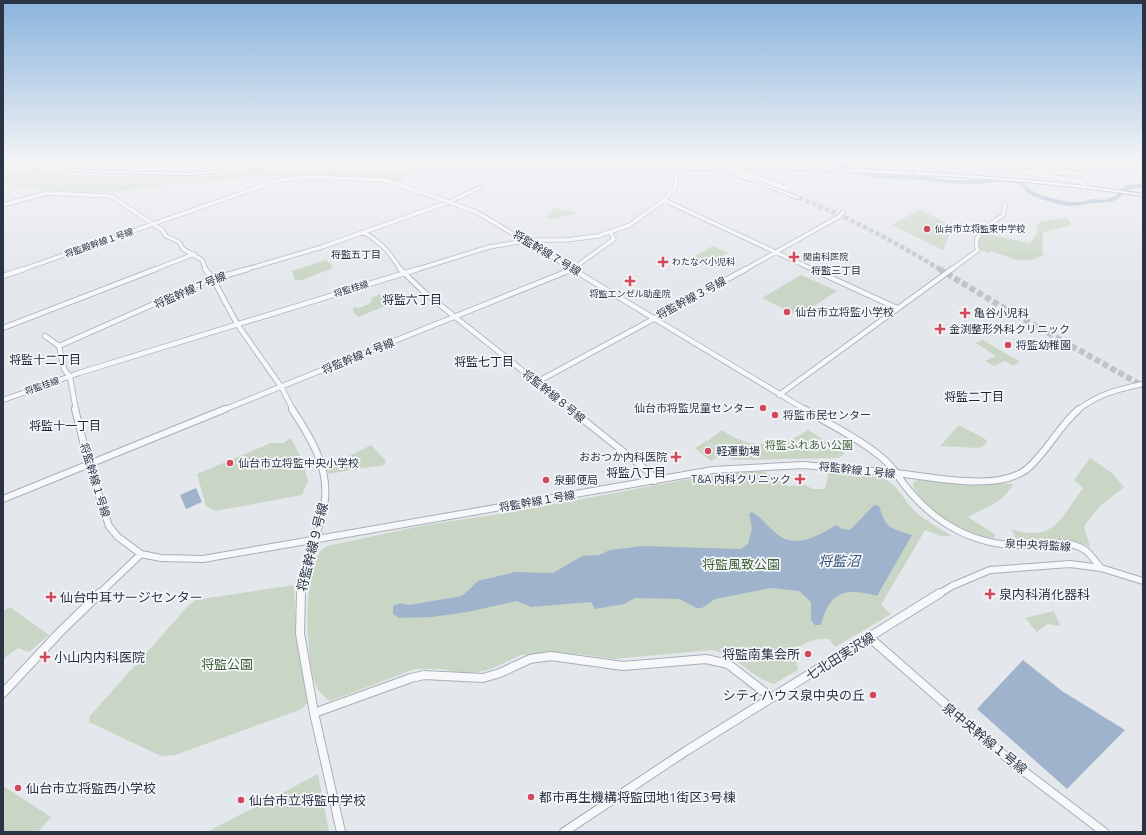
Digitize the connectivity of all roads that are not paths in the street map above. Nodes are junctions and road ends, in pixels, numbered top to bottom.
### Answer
1 (18, 201) edge
2 (118, 201) edge
3 (218, 201) edge
4 (446, 201) edge
5 (663, 201) edge
6 (666, 201) edge
7 (449, 202) junction
8 (3, 205) edge
9 (1004, 205) dead end
10 (843, 212) dead end
11 (152, 224) junction
12 (363, 232) junction
13 (611, 233) junction
14 (524, 240) junction
15 (775, 252) junction
16 (194, 254) junction
17 (573, 270) junction
18 (403, 273) junction
19 (3, 276) edge
20 (213, 279) junction
21 (897, 308) junction
22 (456, 317) junction
23 (653, 318) junction
24 (237, 324) junction
25 (3, 328) edge
26 (45, 336) dead end
27 (59, 346) junction
28 (70, 377) junction
29 (537, 382) junction
30 (1143, 384) edge
31 (282, 388) junction
32 (779, 394) junction
33 (3, 400) edge
34 (89, 465) junction
35 (897, 474) junction
36 (655, 481) junction
37 (3, 499) edge
38 (314, 541) junction
39 (141, 554) junction
40 (1100, 568) junction
41 (1143, 581) edge
42 (870, 638) junction
43 (3, 693) edge
44 (772, 698) junction
45 (314, 713) junction
46 (341, 832) edge
47 (564, 832) edge
48 (1104, 832) edge

1 - 8 street, 将監幹線９号線
2 - 11 street, 将監幹線９号線
3 - 11 street, 将監殿幹線１号線
4 - 7 street, 将監殿幹線１号線
5 - 13 street, 将監桂線
6 - 15 street
7 - 12 street, 将監幹線７号線
7 - 14 street, 将監幹線７号線
9 - 21 street
10 - 15 street, 将監幹線３号線
11 - 16 street, 将監幹線９号線
11 - 19 street, 将監殿幹線１号線
12 - 18 street, 将監幹線８号線
12 - 20 street, 将監幹線７号線
13 - 14 street, 将監桂線
13 - 17 street, 将監幹線４号線
14 - 17 street, 将監幹線７号線
14 - 18 street, 将監桂線
15 - 21 street
15 - 23 street, 将監幹線３号線
16 - 20 street, 将監幹線９号線
16 - 25 street
17 - 22 street, 将監幹線４号線
17 - 23 street, 将監幹線７号線
18 - 22 street, 将監幹線８号線
18 - 24 street, 将監桂線
20 - 24 street, 将監幹線９号線
20 - 27 street, 将監幹線７号線
21 - 32 street
22 - 29 street, 将監幹線８号線
22 - 31 street, 将監幹線４号線
23 - 29 street, 将監幹線３号線
23 - 32 street, 将監幹線７号線
24 - 28 street, 将監桂線
24 - 31 street, 将監幹線９号線
26 - 27 street
27 - 28 street
28 - 33 street, 将監桂線
28 - 34 street, 将監幹線１号線
29 - 36 street, 将監幹線８号線
30 - 35 street, 将監幹線１号線
31 - 34 street, 将監幹線４号線
31 - 38 street, 将監幹線９号線
32 - 35 street, 将監幹線７号線
34 - 37 street, 将監幹線４号線
34 - 39 street, 将監幹線１号線
35 - 36 street, 将監幹線１号線
35 - 40 street, 泉中央将監線
36 - 38 street, 将監幹線１号線
38 - 39 street, 将監幹線１号線
38 - 45 street, 将監幹線９号線
39 - 43 street
40 - 41 street, 七北田実沢線
40 - 42 street, 七北田実沢線
42 - 44 street, 七北田実沢線
42 - 48 street, 泉中央幹線１号線
44 - 45 street
44 - 47 street, 七北田実沢線
45 - 46 street, 将監幹線９号線

